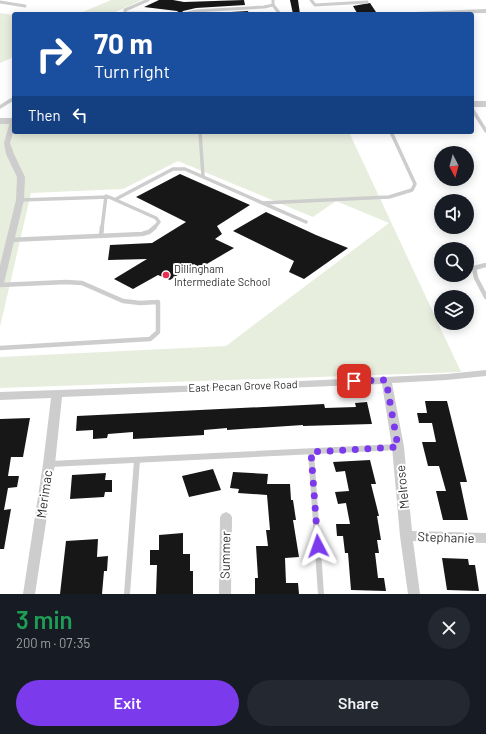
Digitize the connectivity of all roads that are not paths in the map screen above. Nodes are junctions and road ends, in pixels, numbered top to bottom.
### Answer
1 (148, 0) edge
2 (273, 0) edge
3 (311, 0) edge
4 (0, 2) edge
5 (367, 2) dead end
6 (273, 5) junction
7 (25, 6) dead end
8 (486, 11) edge
9 (125, 12) edge
10 (192, 12) edge
11 (279, 12) edge
12 (466, 12) edge
13 (12, 99) edge
14 (8, 102) junction
15 (12, 103) edge
16 (474, 104) edge
17 (486, 104) edge
18 (0, 107) edge
19 (474, 112) edge
20 (12, 120) edge
21 (0, 122) edge
22 (12, 126) edge
23 (486, 132) edge
24 (200, 134) edge
25 (392, 134) edge
26 (204, 176) junction
27 (106, 196) junction
28 (116, 199) junction
29 (20, 200) junction
30 (263, 202) junction
31 (306, 222) dead end
32 (101, 236) junction
33 (9, 240) junction
34 (486, 265) edge
35 (0, 284) edge
36 (486, 297) edge
37 (0, 348) edge
38 (486, 373) edge
39 (386, 380) junction
40 (56, 394) junction
41 (0, 396) edge
42 (398, 447) junction
43 (311, 452) junction
44 (137, 460) junction
45 (49, 464) junction
46 (226, 517) dead end
47 (406, 536) junction
48 (486, 538) edge
49 (29, 594) edge
50 (127, 594) edge
51 (225, 594) edge
52 (321, 594) edge
53 (414, 594) edge

1 - 9 lane
2 - 6 lane
3 - 5 lane
4 - 7 lane
6 - 10 lane
6 - 11 lane
8 - 12 street
13 - 14 lane
14 - 15 lane
14 - 18 lane
16 - 17 street
19 - 23 lane
20 - 21 street
22 - 29 street
24 - 26 lane
25 - 30 lane
26 - 28 lane
26 - 30 lane
27 - 28 lane
27 - 29 lane
27 - 32 lane
28 - 32 lane
29 - 33 street
30 - 31 lane
32 - 33 lane
33 - 35 street
34 - 36 lane
35 - 37 lane
38 - 39 street, East Pecan Grove Road
39 - 40 street, East Pecan Grove Road
39 - 42 street, Melrose
40 - 41 street, East Pecan Grove Road
40 - 45 street, Merimac
42 - 43 lane
42 - 47 street, Melrose
43 - 44 lane
43 - 52 lane
44 - 45 lane
44 - 50 lane
45 - 49 street, Merimac
46 - 51 street, Summer
47 - 48 street, Stephanie
47 - 53 street, Melrose

